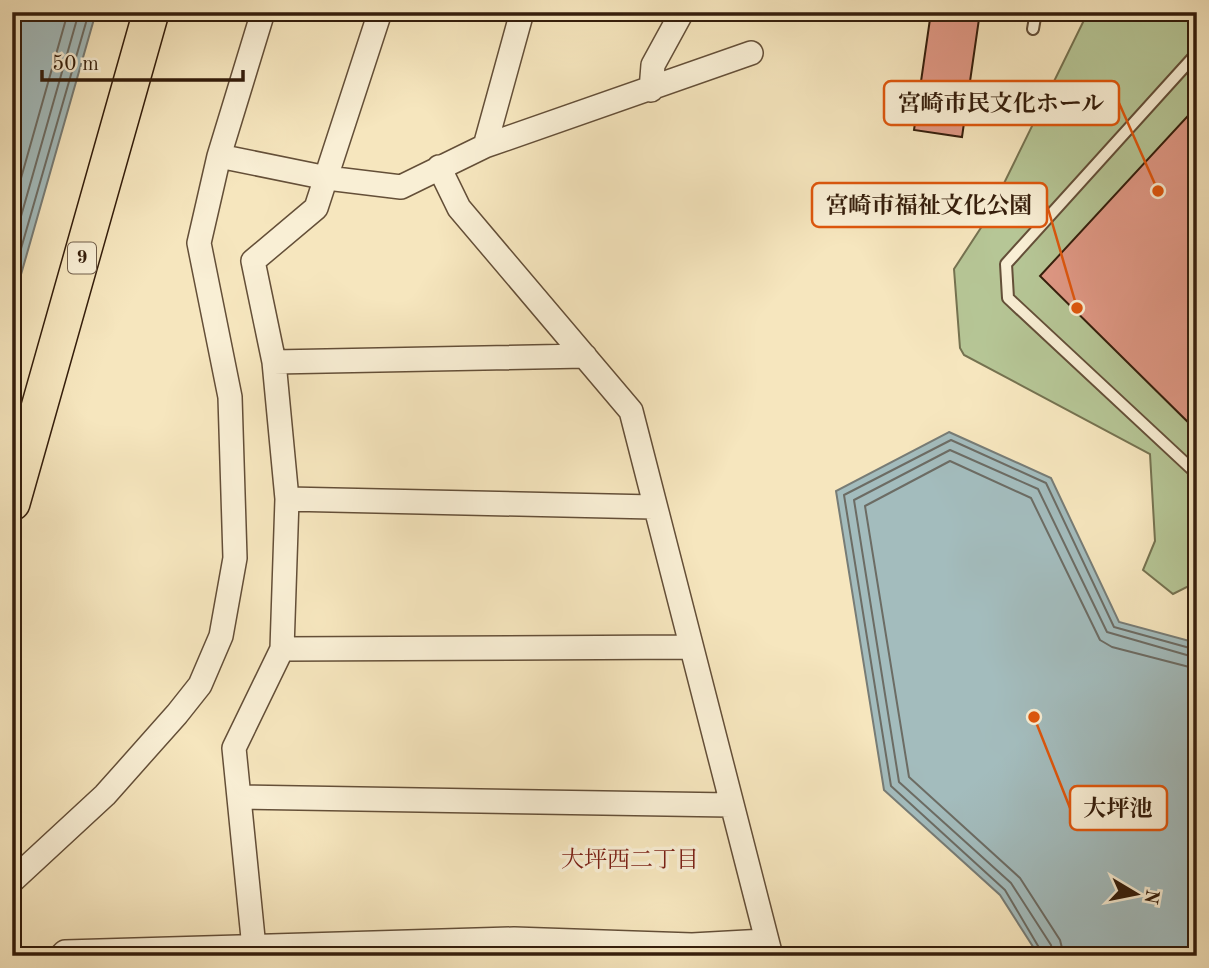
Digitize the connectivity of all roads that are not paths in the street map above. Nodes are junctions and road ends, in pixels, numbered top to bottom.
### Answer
1 (151, 12) edge
2 (263, 12) edge
3 (380, 12) edge
4 (522, 12) edge
5 (682, 12) edge
6 (1036, 12) edge
7 (1033, 29) dead end
8 (1197, 52) edge
9 (751, 53) dead end
10 (651, 90) junction
11 (485, 146) junction
12 (219, 156) junction
13 (439, 167) junction
14 (327, 178) junction
15 (585, 356) junction
16 (274, 362) junction
17 (1197, 474) edge
18 (287, 499) junction
19 (12, 503) edge
20 (653, 507) junction
21 (690, 647) junction
22 (282, 649) junction
23 (239, 797) junction
24 (730, 805) junction
25 (12, 881) edge
26 (516, 947) edge
27 (254, 948) junction
28 (768, 948) edge
29 (61, 956) edge

1 - 19 main road, 9
2 - 12 street
3 - 14 street
4 - 11 street
5 - 10 street
6 - 7 lane
8 - 17 lane
9 - 10 street
10 - 11 street
11 - 13 street
12 - 14 street
12 - 25 street
13 - 14 street
13 - 15 street
14 - 16 street
15 - 16 street
15 - 20 street
16 - 18 street
18 - 20 street
18 - 22 street
20 - 21 street
21 - 22 street
21 - 24 street
22 - 23 street
23 - 24 street
23 - 27 street
24 - 28 street
26 - 27 street
26 - 28 street
27 - 29 street

